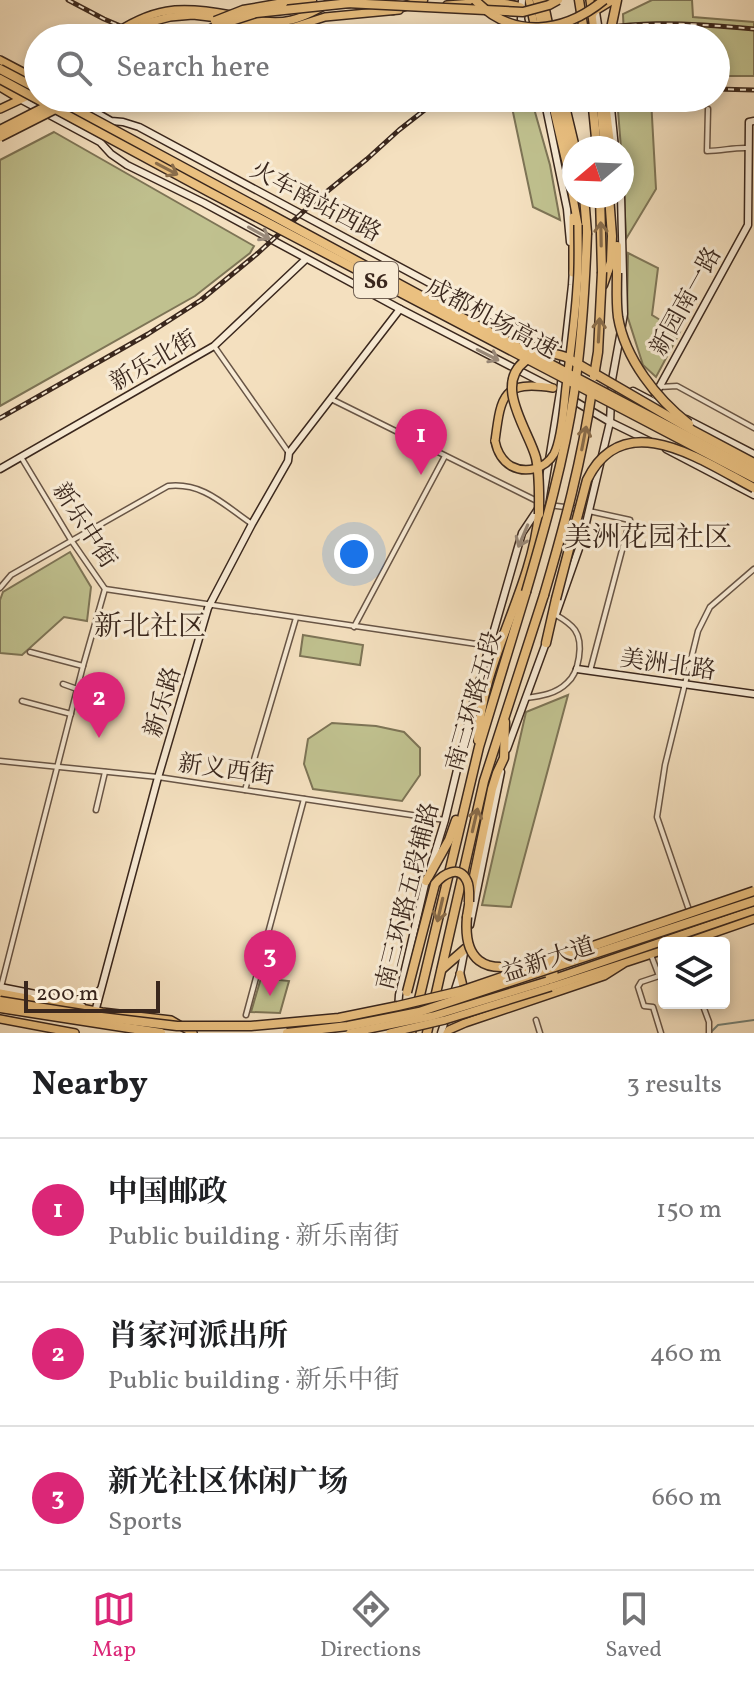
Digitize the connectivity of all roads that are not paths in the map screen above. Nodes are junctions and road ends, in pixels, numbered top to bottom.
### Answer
1 (312, 0) edge
2 (335, 0) edge
3 (370, 0) edge
4 (423, 0) edge
5 (475, 0) edge
6 (497, 0) edge
7 (529, 0) edge
8 (540, 0) edge
9 (558, 0) edge
10 (604, 0) edge
11 (615, 0) edge
12 (348, 1) edge
13 (580, 3) edge
14 (521, 4) edge
15 (594, 7) edge
16 (393, 10) junction
17 (350, 14) junction
18 (130, 24) edge
19 (145, 24) edge
20 (212, 24) edge
21 (222, 24) edge
22 (247, 24) edge
23 (303, 24) edge
24 (509, 24) edge
25 (522, 24) edge
26 (534, 24) edge
27 (543, 24) edge
28 (547, 24) edge
29 (556, 24) edge
30 (583, 24) edge
31 (611, 24) edge
32 (0, 60) edge
33 (0, 69) edge
34 (24, 73) edge
35 (0, 79) edge
36 (24, 82) edge
37 (0, 87) edge
38 (24, 92) edge
39 (24, 97) edge
40 (20, 99) junction
41 (24, 101) edge
42 (0, 109) edge
43 (35, 112) edge
44 (44, 112) edge
45 (49, 112) edge
46 (61, 112) edge
47 (81, 112) edge
48 (95, 112) edge
49 (547, 112) edge
50 (557, 112) edge
51 (566, 112) edge
52 (593, 112) edge
53 (606, 112) edge
54 (708, 112) edge
55 (111, 121) junction
56 (752, 122) edge
57 (0, 130) edge
58 (563, 136) edge
59 (572, 136) edge
60 (596, 136) edge
61 (609, 136) edge
62 (0, 137) edge
63 (100, 142) junction
64 (749, 148) junction
65 (573, 208) edge
66 (576, 208) edge
67 (585, 208) edge
68 (601, 208) edge
69 (612, 208) edge
70 (613, 208) edge
71 (621, 208) edge
72 (752, 211) edge
73 (751, 226) edge
74 (306, 259) junction
75 (573, 273) junction
76 (604, 273) junction
77 (400, 309) junction
78 (214, 346) junction
79 (564, 353) junction
80 (612, 380) junction
81 (659, 387) junction
82 (556, 390) junction
83 (331, 399) junction
84 (651, 401) junction
85 (610, 422) junction
86 (754, 428) edge
87 (706, 437) junction
88 (289, 453) junction
89 (754, 454) edge
90 (445, 455) junction
91 (21, 457) junction
92 (754, 463) edge
93 (0, 469) edge
94 (754, 471) edge
95 (754, 478) edge
96 (754, 488) edge
97 (754, 495) edge
98 (542, 503) junction
99 (589, 511) junction
100 (252, 524) junction
101 (71, 540) junction
102 (754, 569) edge
103 (0, 588) edge
104 (105, 589) junction
105 (210, 604) junction
106 (556, 615) junction
107 (296, 618) junction
108 (354, 627) junction
109 (546, 643) junction
110 (490, 646) junction
111 (30, 652) dead end
112 (83, 666) junction
113 (577, 669) junction
114 (590, 671) junction
115 (63, 684) dead end
116 (686, 684) junction
117 (77, 689) junction
118 (754, 694) edge
119 (526, 698) junction
120 (22, 701) dead end
121 (506, 709) junction
122 (71, 714) junction
123 (477, 753) junction
124 (504, 758) junction
125 (0, 761) edge
126 (57, 768) junction
127 (105, 772) junction
128 (158, 777) junction
129 (470, 781) junction
130 (245, 790) junction
131 (304, 799) junction
132 (96, 810) dead end
133 (445, 820) junction
134 (426, 881) junction
135 (754, 891) edge
136 (754, 901) edge
137 (469, 902) junction
138 (754, 910) edge
139 (754, 919) edge
140 (696, 930) junction
141 (702, 937) edge
142 (465, 949) junction
143 (658, 952) edge
144 (651, 955) junction
145 (553, 958) junction
146 (622, 960) junction
147 (658, 969) edge
148 (441, 970) junction
149 (460, 974) junction
150 (658, 976) edge
151 (549, 984) junction
152 (0, 987) edge
153 (100, 990) junction
154 (0, 993) edge
155 (63, 1002) junction
156 (0, 1004) edge
157 (704, 1009) edge
158 (96, 1011) junction
159 (116, 1013) junction
160 (246, 1015) dead end
161 (70, 1016) junction
162 (0, 1019) edge
163 (536, 1020) dead end
164 (398, 1021) junction
165 (709, 1032) edge
166 (75, 1033) edge
167 (89, 1033) edge
168 (128, 1033) edge
169 (161, 1033) edge
170 (193, 1033) edge
171 (287, 1033) edge
172 (350, 1033) edge
173 (390, 1033) edge
174 (396, 1033) edge
175 (411, 1033) edge
176 (427, 1033) edge
177 (444, 1033) edge
178 (540, 1033) edge
179 (661, 1033) edge

1 - 20 highway, bridge
2 - 18 main road
3 - 12 highway, bridge
4 - 16 highway
5 - 24 highway, bridge
6 - 14 main road
6 - 16 main road
7 - 26 main road
8 - 27 highway
8 - 28 highway
9 - 12 highway, bridge
10 - 29 highway, bridge
11 - 15 highway
11 - 31 highway
12 - 17 main road
12 - 21 highway, bridge
13 - 30 highway
14 - 25 main road
16 - 17 main road
17 - 23 main road
19 - 22 main road
32 - 34 main road
33 - 36 highway, bridge
35 -> 38 highway, 成都机场高速 / S6, bridge
37 - 40 main road
39 - 40 main road
40 - 41 main road
40 - 42 main road
43 - 57 highway, bridge
44 - 63 main road
45 - 62 highway, bridge
46 -> 95 highway, 成都机场高速 / S6, bridge
47 - 94 highway, 成都机场高速 / S6, bridge
48 - 55 main road, 火车南站西路
49 - 75 main road, 南三环路五段辅路
50 - 58 highway
51 - 59 highway
52 - 60 highway
53 - 61 highway
54 - 64 street
55 - 63 main road
55 - 79 main road, 火车南站西路
56 - 64 main road, 新园南一路
63 -> 74 main road
64 - 72 main road, 新园南一路
65 - 75 main road
66 - 82 main road, bridge
67 - 123 highway, 南三环路五段, bridge
76 -> 68 highway
69 - 76 highway
70 - 87 highway, bridge
71 - 80 main road
72 - 73 main road, 新园南一路
73 - 81 main road, 新园南一路
74 - 77 main road
74 - 78 main road, 新乐北街
75 - 79 main road, 南三环路五段辅路
121 -> 76 highway, 南三环路五段, bridge
77 -> 82 main road
77 - 83 main road, 新乐路
78 - 88 street
78 - 91 main road, 新乐北街
79 - 80 main road, 火车南站西路
79 - 82 main road, 南三环路五段辅路
80 - 84 main road, 火车南站西路
80 - 85 main road
81 - 84 main road, 新园南一路
81 - 86 street
82 - 85 main road
82 - 98 main road, 南三环路五段辅路
83 - 88 main road, 新乐路
83 - 90 street
84 - 89 main road, 火车南站西路
85 - 97 main road
85 - 99 main road
87 - 92 highway, bridge
87 - 123 highway, bridge
88 - 100 main road, 新乐路
90 - 98 street
90 - 108 street
91 - 93 main road, 新乐北街
91 - 101 street, 新乐中街
96 - 109 highway, bridge
98 - 99 street
98 -> 110 main road, 南三环路五段辅路
99 - 106 main road
99 - 114 street
100 - 101 street
100 - 105 main road, 新乐路
101 - 103 street
101 - 104 street, 新乐中街
102 - 116 street
104 - 105 street
104 - 112 street, 新乐中街
105 - 107 street
105 - 128 main road, 新乐路
106 - 109 main road
106 - 113 street
107 - 108 street
107 - 130 street
108 - 110 street
109 - 119 main road
110 - 133 main road, 南三环路五段辅路
111 - 112 street
112 - 117 street, 新乐中街
113 - 114 main road, 美洲北路
113 - 119 street
114 - 116 main road, 美洲北路
115 - 117 street
116 - 118 main road, 美洲北路
116 - 140 street
117 - 122 street, 新乐中街
119 - 124 main road
120 - 122 street
121 - 124 highway
148 -> 121 highway, 南三环路五段
122 - 126 street, 新乐中街
123 - 129 highway, 南三环路五段
124 - 137 highway, bridge
124 - 142 main road
125 - 126 street, 新义西街
126 - 127 street, 新义西街
126 - 152 street, 新乐中街
127 - 128 street, 新义西街
127 - 132 street
128 - 130 street, 新义西街
128 - 153 main road, 新乐路
129 - 134 highway
129 -> 175 highway, 南三环路五段
130 - 131 street, 新义西街
131 - 133 street, 新义西街
131 - 160 street
133 - 134 main road, 南三环路五段辅路
134 - 164 main road, 南三环路五段辅路
135 - 145 highway, bridge
136 - 171 highway, bridge
137 - 145 highway, bridge
137 - 164 highway, bridge
138 - 140 main road, 益新大道
139 - 141 main road
140 - 146 main road, 益新大道
142 - 148 highway
142 - 149 main road
143 - 144 main road, 益新大道
144 - 146 main road, 益新大道
144 - 147 street
145 - 156 highway, bridge
146 - 149 main road
146 - 151 main road, 益新大道
146 - 177 main road
148 - 176 highway, 南三环路五段
149 - 177 main road
150 - 179 street
151 - 172 main road, 益新大道, bridge
151 - 173 main road, 益新大道, bridge
152 - 155 main road
153 - 155 main road
153 - 158 main road, 新乐路
153 - 159 main road
154 - 155 main road
155 - 158 main road
156 - 161 main road
156 - 169 highway, bridge
157 - 165 street
158 - 159 main road
158 - 161 main road
158 - 168 main road
159 - 170 main road
161 - 167 main road
162 - 166 main road
163 - 178 street
164 - 174 main road, 南三环路五段辅路

